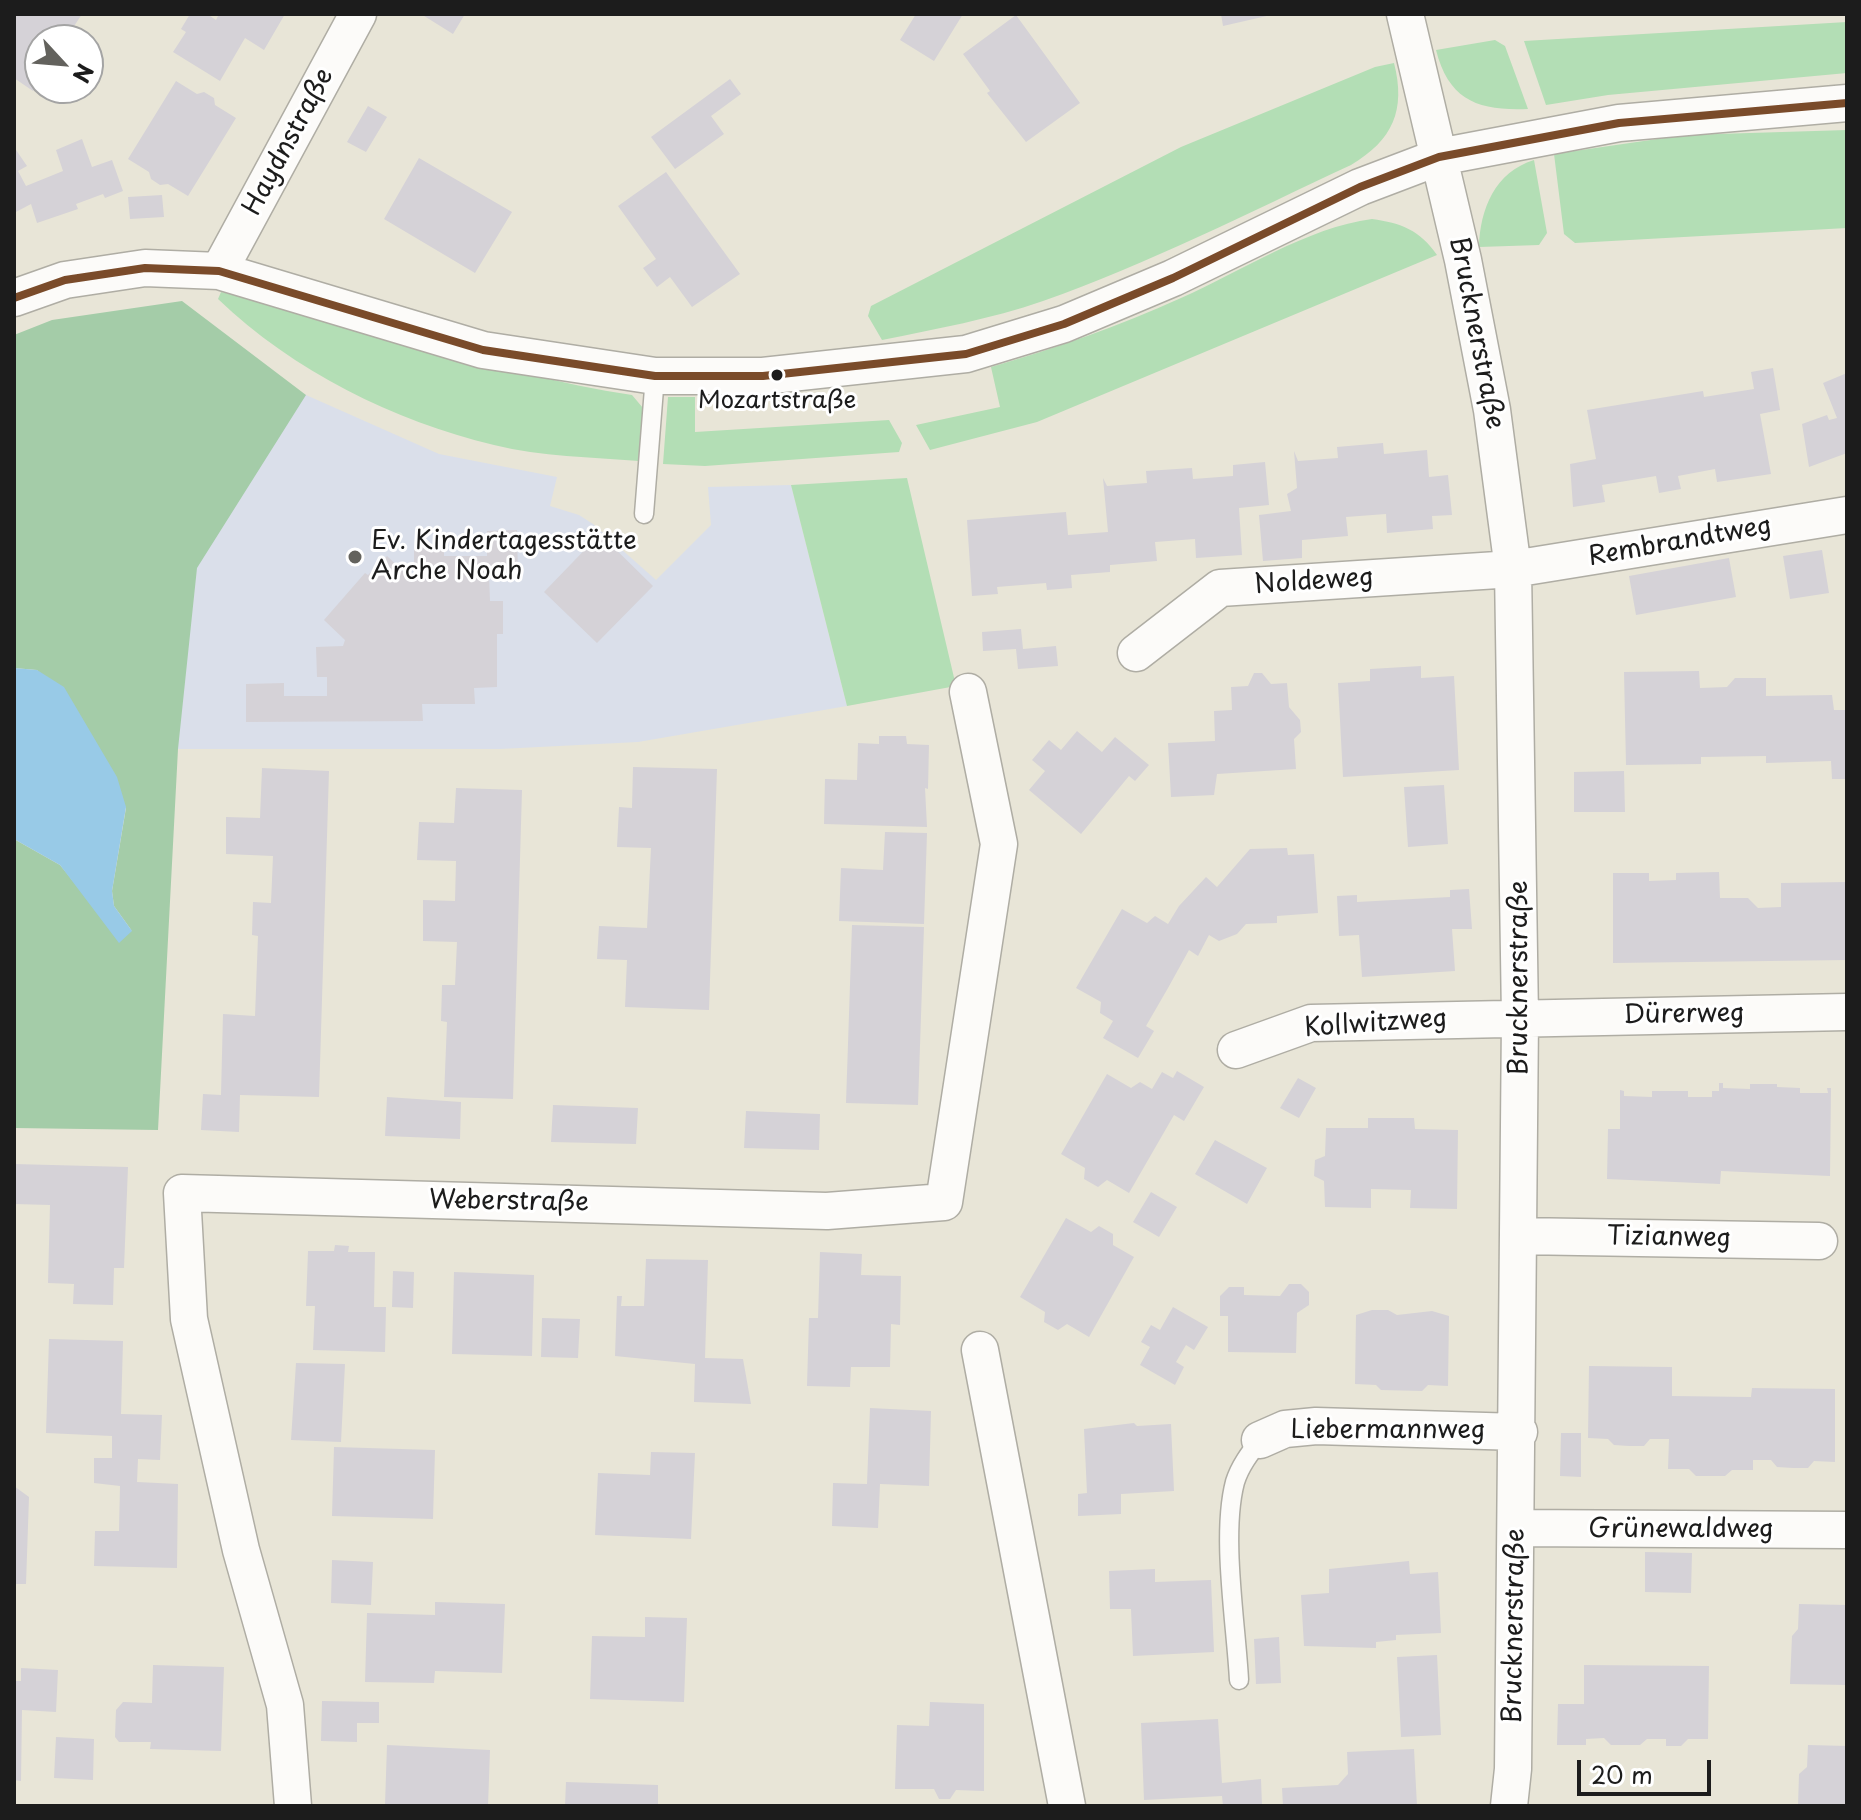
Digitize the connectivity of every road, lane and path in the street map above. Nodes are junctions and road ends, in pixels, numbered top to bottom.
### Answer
1 (358, 14) edge
2 (1405, 14) edge
3 (1847, 103) edge
4 (1439, 157) junction
5 (219, 271) junction
6 (14, 298) edge
7 (655, 376) junction
8 (644, 514) dead end
9 (1847, 515) edge
10 (1513, 569) junction
11 (1136, 653) dead end
12 (968, 692) dead end
13 (1847, 1012) edge
14 (1520, 1018) junction
15 (1236, 1050) dead end
16 (1519, 1236) junction
17 (1819, 1241) dead end
18 (980, 1350) dead end
19 (1519, 1432) junction
20 (1260, 1440) joint
21 (1516, 1528) junction
22 (1847, 1530) edge
23 (1239, 1680) dead end
24 (293, 1806) edge
25 (1067, 1806) edge
26 (1509, 1806) edge

1 - 5 street, Haydnstraße
2 - 4 street, Brucknerstraße
3 - 4 street
4 - 7 street
4 - 10 street, Brucknerstraße
5 - 6 street
5 - 7 street
7 - 8 lane
9 - 10 street, Rembrandtweg
10 - 11 street, Noldeweg
10 - 14 street, Brucknerstraße
12 - 24 street, Weberstraße
13 - 14 street, Dürerweg
14 - 15 street, Kollwitzweg
14 - 16 street, Brucknerstraße
16 - 17 street, Tizianweg
16 - 19 street, Brucknerstraße
18 - 25 street
19 - 20 street, Liebermannweg
19 - 21 street, Brucknerstraße
20 - 23 lane
21 - 22 street, Grünewaldweg
21 - 26 street, Brucknerstraße

